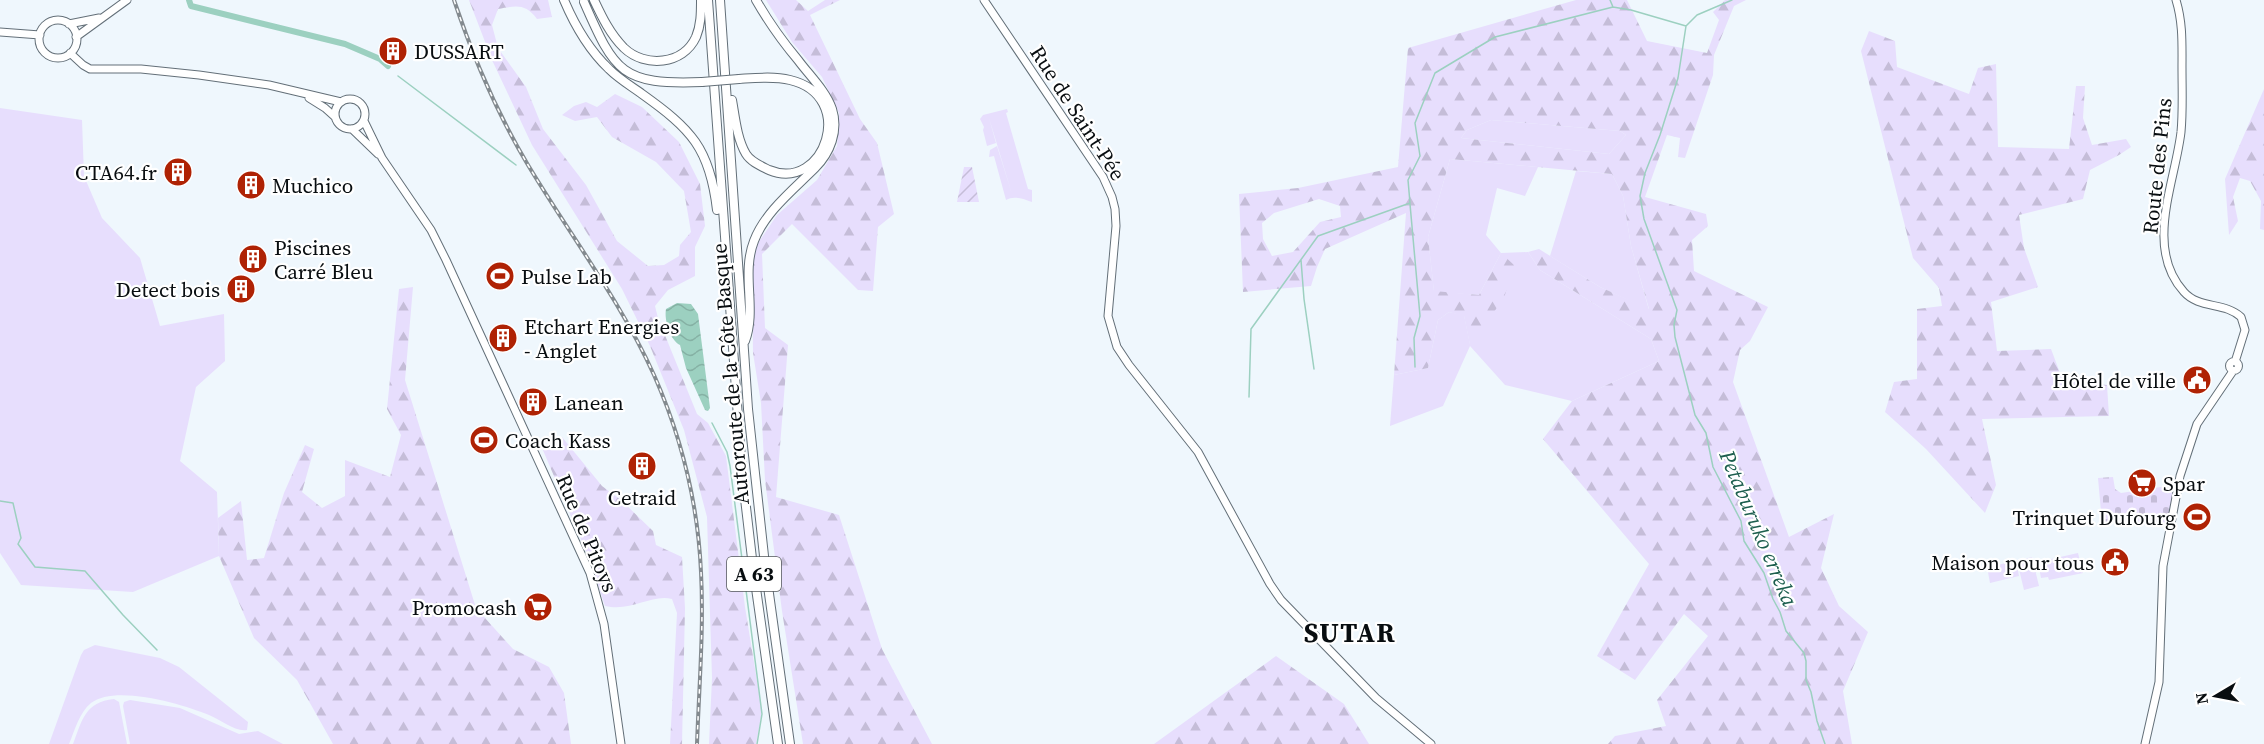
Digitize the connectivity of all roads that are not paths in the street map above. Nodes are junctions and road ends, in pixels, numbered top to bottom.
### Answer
1 (127, 0) edge
2 (564, 0) edge
3 (594, 0) edge
4 (701, 0) edge
5 (708, 0) edge
6 (720, 0) edge
7 (756, 0) edge
8 (984, 0) edge
9 (2176, 0) edge
10 (584, 2) dead end
11 (107, 15) junction
12 (69, 24) junction
13 (0, 32) edge
14 (40, 35) junction
15 (76, 37) junction
16 (70, 53) junction
17 (726, 71) junction
18 (301, 94) junction
19 (341, 102) junction
20 (335, 117) junction
21 (364, 121) junction
22 (352, 129) junction
23 (381, 158) junction
24 (726, 254) junction
25 (744, 344) junction
26 (621, 744) edge
27 (778, 744) edge
28 (790, 744) edge
29 (1431, 744) edge
30 (2145, 744) edge

1 - 11 street
2 - 24 highway
3 - 4 highway
5 - 24 highway, Autoroute de la Côte Basque / A 63
6 - 17 highway, Autoroute de la Côte Basque / A 63
7 - 25 highway
8 - 29 street, Rue de Saint-Pée
9 - 30 street, Route des Pins
10 - 17 highway, bridge
11 - 12 street
11 - 15 street
12 - 14 street
12 - 15 street
13 - 14 street
14 - 16 street
15 - 16 street
16 - 18 street
17 - 25 highway, Autoroute de la Côte Basque / A 63
18 - 19 street
18 - 20 street
19 - 20 street
19 - 21 street
20 - 22 street
21 - 22 street
21 - 23 street
22 - 23 street
23 - 26 street, Rue de Pitoys
24 - 27 highway, Autoroute de la Côte Basque / A 63
25 - 28 highway, Autoroute de la Côte Basque / A 63

